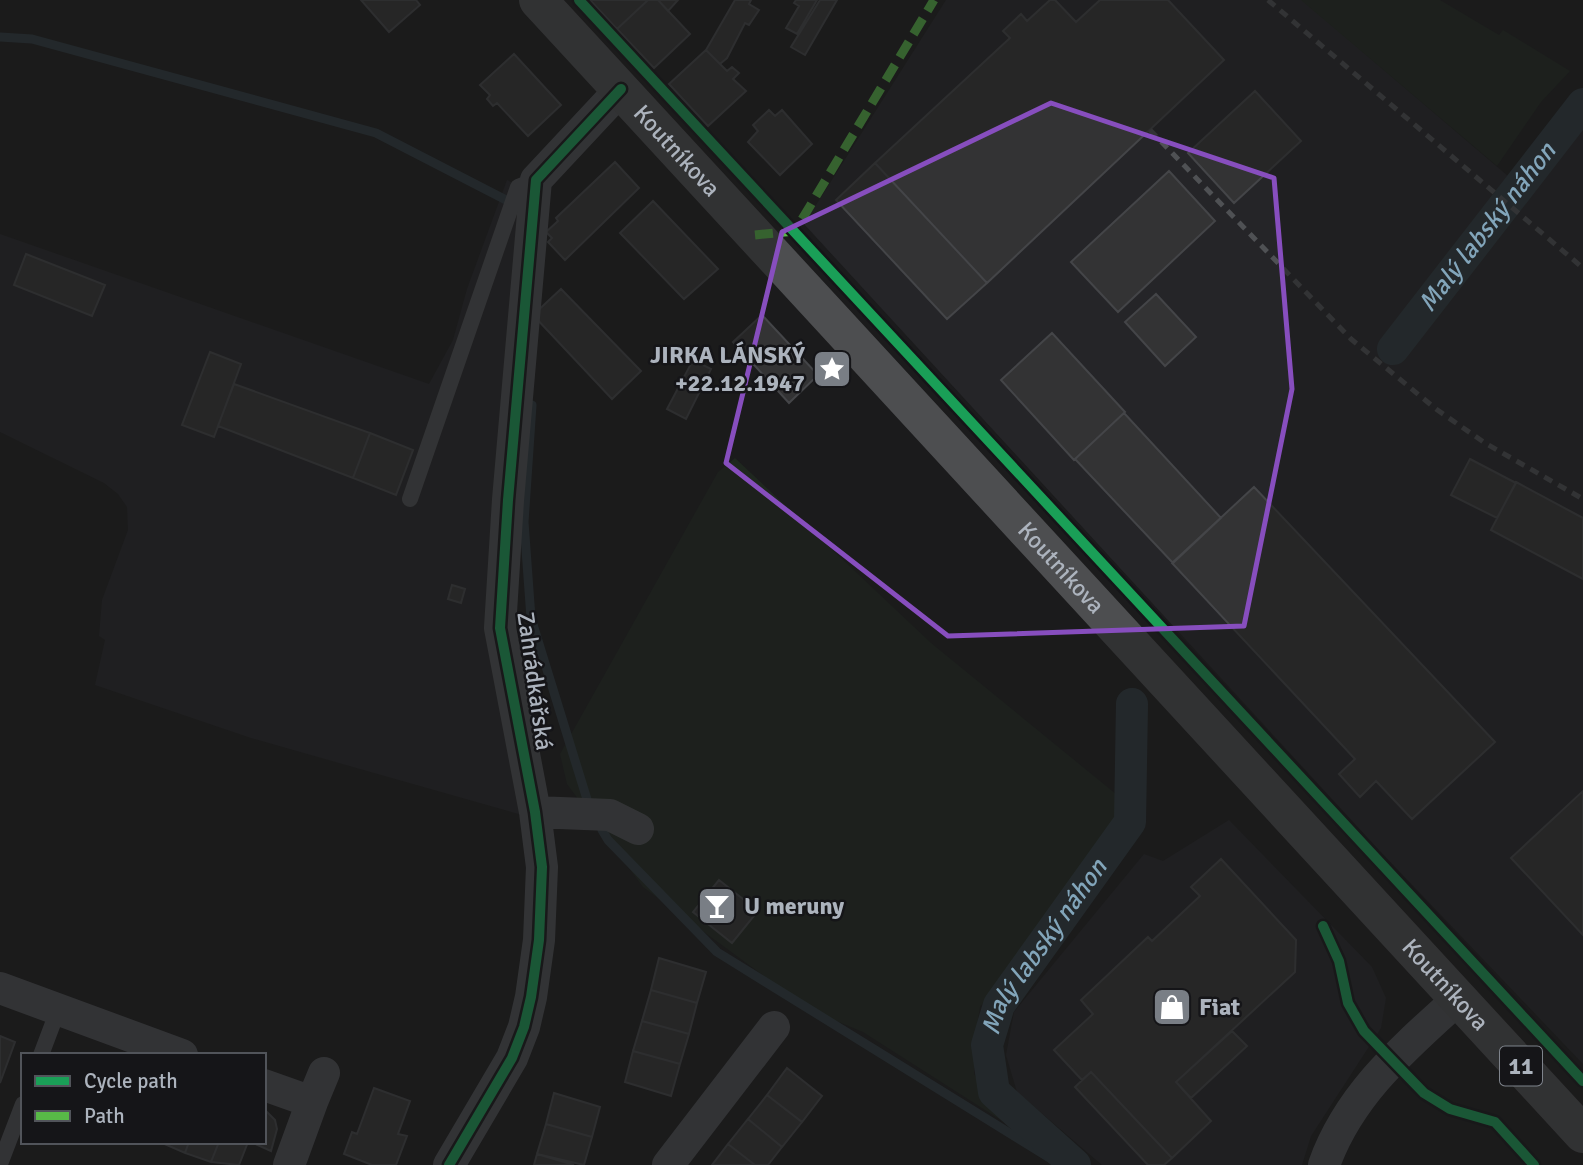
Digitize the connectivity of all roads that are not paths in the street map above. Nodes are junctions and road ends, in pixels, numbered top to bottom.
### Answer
1 (538, 0) edge
2 (621, 89) junction
3 (536, 180) junction
4 (410, 499) dead end
5 (535, 812) junction
6 (638, 829) dead end
7 (0, 988) edge
8 (1459, 998) junction
9 (58, 1010) junction
10 (774, 1027) dead end
11 (42, 1053) edge
12 (176, 1053) edge
13 (324, 1073) dead end
14 (266, 1086) edge
15 (312, 1102) junction
16 (21, 1109) edge
17 (1583, 1134) edge
18 (0, 1164) edge
19 (289, 1165) edge
20 (449, 1165) edge
21 (668, 1165) edge
22 (1324, 1165) edge

1 - 2 main road, Koutníkova / 11
2 - 3 street
2 - 8 main road, Koutníkova / 11
3 - 4 lane
3 - 5 street, Zahrádkářská
5 - 6 street
5 - 20 street, Zahrádkářská
7 - 9 street
8 - 17 main road, Koutníkova / 11
8 - 22 street
9 - 11 lane
9 - 12 street
10 - 21 street
13 - 15 street
14 - 15 street
15 - 19 street
16 - 18 lane

